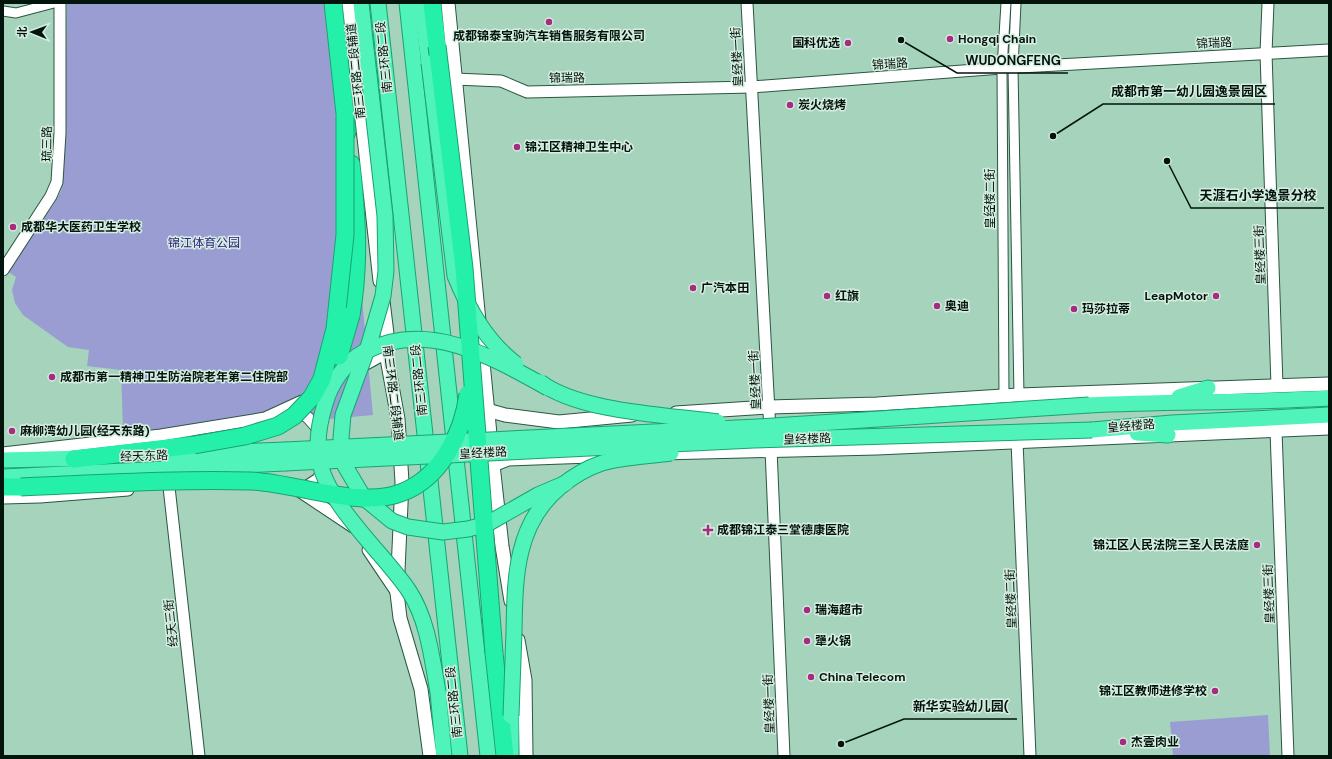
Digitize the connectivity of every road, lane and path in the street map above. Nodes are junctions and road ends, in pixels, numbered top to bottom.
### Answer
1 (54, 3) edge
2 (60, 3) edge
3 (333, 3) edge
4 (349, 3) edge
5 (361, 3) edge
6 (378, 3) edge
7 (407, 3) edge
8 (421, 3) edge
9 (432, 3) edge
10 (448, 3) edge
11 (747, 3) edge
12 (1006, 3) edge
13 (1016, 3) edge
14 (1268, 3) edge
15 (3, 11) edge
16 (1329, 50) edge
17 (1266, 53) junction
18 (1008, 68) junction
19 (455, 79) junction
20 (752, 87) junction
21 (345, 117) junction
22 (3, 270) edge
23 (386, 353) junction
24 (471, 364) junction
25 (1329, 384) edge
26 (1277, 386) junction
27 (548, 388) junction
28 (1208, 388) junction
29 (329, 391) junction
30 (1019, 394) junction
31 (1004, 396) junction
32 (1329, 398) edge
33 (1162, 401) junction
34 (877, 404) junction
35 (292, 407) junction
36 (769, 407) junction
37 (487, 410) junction
38 (1329, 416) edge
39 (1329, 428) edge
40 (1092, 430) junction
41 (1276, 431) junction
42 (755, 434) junction
43 (1168, 435) junction
44 (1018, 441) junction
45 (877, 448) junction
46 (771, 449) junction
47 (3, 453) edge
48 (285, 456) junction
49 (74, 459) junction
50 (3, 460) edge
51 (493, 465) junction
52 (3, 477) edge
53 (566, 482) junction
54 (3, 487) edge
55 (169, 488) junction
56 (298, 491) junction
57 (3, 498) edge
58 (398, 593) junction
59 (505, 713) junction
60 (199, 756) edge
61 (430, 756) edge
62 (444, 756) edge
63 (460, 756) edge
64 (488, 756) edge
65 (505, 756) edge
66 (511, 756) edge
67 (526, 756) edge
68 (784, 756) edge
69 (1030, 756) edge
70 (1288, 756) edge

1 - 15 street
2 - 22 street, 琉三路
3 - 21 highway
4 - 23 main road, 南三环路二段辅道
5 - 53 highway, bridge
6 - 63 highway, 南三环路二段
7 - 64 highway
8 - 27 highway, bridge
9 - 24 highway, bridge
10 - 19 main road
11 - 20 street, 皇经楼一街
12 - 18 street, 皇经楼二街
13 - 18 street, 皇经楼二街
14 - 17 street, 皇经楼三街
16 - 17 street, 锦瑞路
17 - 18 street, 锦瑞路
17 - 26 street, 皇经楼三街
18 - 20 street, 锦瑞路
18 - 30 street, 皇经楼二街
18 - 31 street, 皇经楼二街
19 - 20 street, 锦瑞路
19 - 37 main road
20 - 36 street, 皇经楼一街
21 - 29 highway, bridge
21 - 49 highway, bridge
23 - 35 street
23 - 58 main road, 南三环路二段辅道
24 - 54 highway, bridge
24 - 59 highway, bridge
25 - 26 main road
26 - 28 main road
27 - 29 highway, bridge
27 - 42 highway, bridge
28 - 30 main road
28 - 33 highway
29 - 62 highway, bridge
30 - 31 main road
31 - 34 main road
32 - 33 highway, 皇经楼路
33 - 42 highway, 皇经楼路, bridge
34 - 36 main road
34 - 45 main road
35 - 47 street
35 - 56 street
36 - 37 main road
36 - 46 street, 皇经楼一街
37 - 51 main road
38 - 40 highway, 皇经楼路
39 - 41 main road
40 - 42 highway, 皇经楼路, bridge
40 - 43 highway
41 - 43 main road
41 - 70 street, 皇经楼三街
42 - 48 highway, 皇经楼路, bridge
42 - 53 highway, bridge
43 - 44 main road
44 - 45 main road
44 - 69 street, 皇经楼二街
45 - 46 main road
46 - 51 main road
46 - 68 street, 皇经楼一街
48 - 49 highway, 经天东路
48 - 52 highway, 经天东路
49 - 50 highway, 经天东路
51 - 67 main road
53 - 59 highway, bridge
55 - 56 street
55 - 57 street
55 - 60 street, 经天三街
56 - 58 street
58 - 61 main road, 南三环路二段辅道
59 - 65 highway
59 - 66 highway

